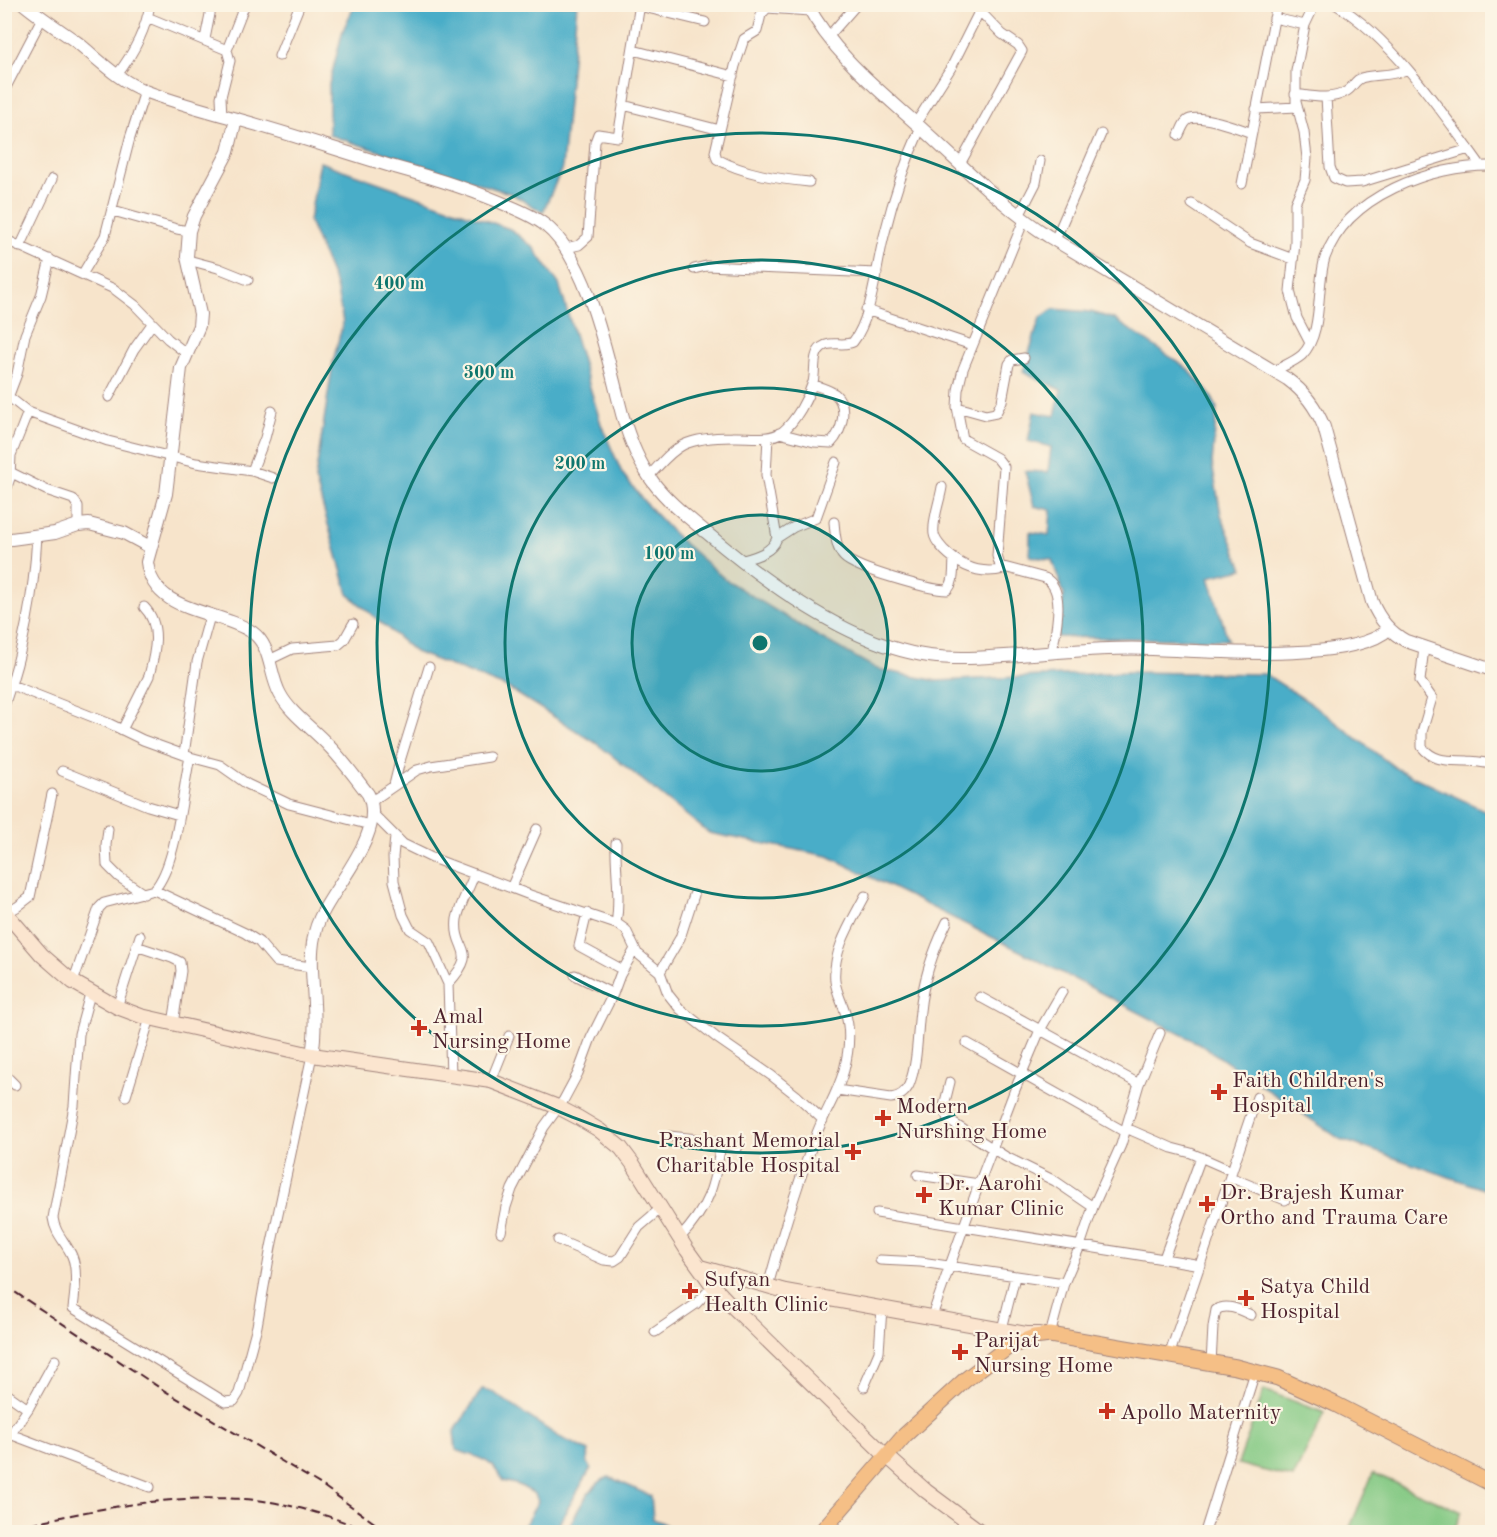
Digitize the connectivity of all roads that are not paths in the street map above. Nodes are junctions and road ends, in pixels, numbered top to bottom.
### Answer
1 (24, 4) edge
2 (150, 4) edge
3 (212, 4) edge
4 (245, 4) edge
5 (300, 4) edge
6 (857, 4) edge
7 (1277, 4) edge
8 (1315, 4) edge
9 (1335, 4) edge
10 (640, 5) edge
11 (979, 7) edge
12 (809, 8) edge
13 (147, 17) junction
14 (42, 18) junction
15 (1274, 18) junction
16 (705, 22) dead end
17 (1305, 25) junction
18 (828, 37) junction
19 (205, 39) junction
20 (226, 50) junction
21 (633, 50) junction
22 (279, 56) dead end
23 (1406, 70) junction
24 (117, 75) junction
25 (733, 76) junction
26 (4, 91) edge
27 (145, 91) junction
28 (1295, 94) junction
29 (1326, 97) junction
30 (623, 105) junction
31 (1297, 107) junction
32 (1256, 109) junction
33 (222, 116) junction
34 (237, 119) junction
35 (918, 125) junction
36 (720, 130) junction
37 (1252, 133) junction
38 (1101, 134) dead end
39 (1179, 135) dead end
40 (1469, 149) junction
41 (1040, 161) dead end
42 (960, 164) junction
43 (1481, 166) junction
44 (1492, 166) edge
45 (52, 179) dead end
46 (808, 182) dead end
47 (1242, 184) dead end
48 (1192, 204) dead end
49 (113, 211) junction
50 (1022, 218) junction
51 (189, 231) junction
52 (4, 239) edge
53 (1055, 240) junction
54 (20, 247) junction
55 (567, 248) junction
56 (50, 259) junction
57 (1293, 259) junction
58 (188, 260) junction
59 (694, 269) dead end
60 (83, 273) junction
61 (877, 273) junction
62 (248, 280) dead end
63 (866, 310) junction
64 (152, 324) junction
65 (1310, 343) junction
66 (972, 345) junction
67 (187, 354) junction
68 (1024, 358) dead end
69 (1274, 371) junction
70 (812, 384) junction
71 (7, 394) edge
72 (109, 397) dead end
73 (957, 407) junction
74 (272, 411) dead end
75 (28, 412) junction
76 (779, 434) junction
77 (768, 437) junction
78 (169, 455) junction
79 (836, 462) dead end
80 (252, 471) junction
81 (10, 472) junction
82 (649, 476) junction
83 (273, 478) dead end
84 (942, 487) dead end
85 (4, 496) edge
86 (834, 522) dead end
87 (78, 525) junction
88 (37, 536) junction
89 (777, 538) junction
90 (4, 540) edge
91 (150, 547) junction
92 (954, 559) junction
93 (740, 561) junction
94 (1004, 569) junction
95 (144, 607) dead end
96 (210, 616) junction
97 (353, 624) dead end
98 (1389, 629) junction
99 (1424, 648) junction
100 (1052, 653) junction
101 (269, 660) junction
102 (429, 667) dead end
103 (1492, 670) edge
104 (8, 684) edge
105 (4, 706) edge
106 (122, 730) junction
107 (187, 756) junction
108 (489, 757) dead end
109 (1492, 765) edge
110 (62, 771) dead end
111 (394, 785) junction
112 (52, 794) dead end
113 (372, 813) junction
114 (179, 815) junction
115 (108, 829) dead end
116 (537, 829) dead end
117 (395, 837) junction
118 (616, 843) dead end
119 (474, 875) junction
120 (511, 888) junction
121 (149, 892) junction
122 (694, 895) dead end
123 (865, 896) dead end
124 (5, 912) edge
125 (586, 913) junction
126 (947, 922) dead end
127 (616, 924) junction
128 (140, 936) dead end
129 (136, 946) junction
130 (635, 949) junction
131 (311, 967) junction
132 (623, 970) junction
133 (660, 972) junction
134 (575, 975) dead end
135 (73, 982) junction
136 (448, 984) junction
137 (1062, 992) dead end
138 (90, 994) junction
139 (613, 994) junction
140 (980, 997) dead end
141 (117, 1007) junction
142 (150, 1018) junction
143 (173, 1024) junction
144 (1040, 1029) junction
145 (1160, 1034) dead end
146 (509, 1036) dead end
147 (967, 1043) dead end
148 (312, 1055) junction
149 (4, 1074) edge
150 (451, 1075) junction
151 (1023, 1075) junction
152 (491, 1081) junction
153 (950, 1082) dead end
154 (1139, 1083) junction
155 (15, 1085) dead end
156 (837, 1090) junction
157 (126, 1096) dead end
158 (1257, 1097) dead end
159 (558, 1107) junction
160 (823, 1120) junction
161 (1125, 1130) junction
162 (669, 1136) dead end
163 (721, 1144) junction
164 (738, 1147) dead end
165 (993, 1148) junction
166 (1201, 1157) junction
167 (918, 1174) dead end
168 (1231, 1174) junction
169 (979, 1184) junction
170 (1285, 1200) dead end
171 (1093, 1207) junction
172 (660, 1209) junction
173 (878, 1213) dead end
174 (964, 1226) junction
175 (501, 1232) dead end
176 (679, 1239) junction
177 (558, 1240) dead end
178 (1080, 1246) junction
179 (1164, 1258) junction
180 (880, 1260) dead end
181 (1201, 1265) junction
182 (700, 1267) junction
183 (950, 1267) junction
184 (1016, 1277) junction
185 (1064, 1283) junction
186 (713, 1286) junction
187 (768, 1286) junction
188 (882, 1308) junction
189 (1251, 1315) dead end
190 (932, 1316) junction
191 (1002, 1329) junction
192 (655, 1332) dead end
193 (1050, 1335) junction
194 (1169, 1356) junction
195 (55, 1360) dead end
196 (1211, 1363) junction
197 (1256, 1372) junction
198 (864, 1388) dead end
199 (4, 1392) edge
200 (28, 1409) junction
201 (10, 1434) junction
202 (4, 1444) edge
203 (886, 1456) junction
204 (1492, 1484) edge
205 (150, 1487) dead end
206 (821, 1533) edge
207 (981, 1533) edge
208 (1205, 1533) edge

1 - 14 street
2 - 13 street
3 - 19 street
4 - 20 street
5 - 22 street
6 - 18 street
7 - 15 street
8 - 17 street
9 - 23 street
10 - 16 street
10 - 21 street
11 - 35 street
11 - 42 street
12 - 18 street
12 - 25 street
13 - 19 street
13 - 24 street
14 - 24 street
14 - 26 street
15 - 17 street
15 - 32 street
17 - 28 street
18 - 35 street
19 - 20 street
20 - 33 street
21 - 25 street
21 - 30 street
23 - 29 street
23 - 40 street
24 - 27 street
25 - 36 street
27 - 33 street
27 - 49 street
28 - 29 street
28 - 31 street
29 - 40 street
30 - 36 street
30 - 55 street
31 - 32 street
31 - 57 street
32 - 37 street
33 - 34 street
34 - 51 street
34 - 55 street
35 - 42 street
35 - 61 street
36 - 46 street
37 - 39 street
37 - 47 street
38 - 53 street
40 - 43 street
41 - 50 street
42 - 50 street
43 - 44 street
43 - 65 street
45 - 54 street
48 - 57 street
49 - 51 street
49 - 60 street
50 - 53 street
50 - 66 street
51 - 58 street
52 - 54 street
53 - 69 street
54 - 56 street
55 - 82 street
56 - 60 street
56 - 71 street
57 - 65 street
58 - 62 street
58 - 67 street
59 - 61 street
60 - 64 street
61 - 63 street
63 - 66 street
63 - 70 street
64 - 67 street
64 - 72 street
65 - 69 street
66 - 73 street
67 - 78 street
68 - 73 street
69 - 98 street
70 - 76 street
70 - 76 street
71 - 75 street
73 - 94 street
74 - 80 street
75 - 78 street
75 - 81 street
76 - 77 street
77 - 82 street
77 - 89 street
78 - 80 street
78 - 91 street
79 - 89 street
80 - 83 street
81 - 85 street
81 - 87 street
82 - 93 street
84 - 92 street
86 - 92 street
87 - 88 street
87 - 91 street
88 - 90 street
88 - 104 street
89 - 93 street
91 - 96 street
92 - 94 street
93 - 100 street
94 - 100 street
95 - 106 street
96 - 101 street
96 - 107 street
97 - 101 street
98 - 99 street
98 - 100 street
99 - 103 street
99 - 109 street
101 - 113 street
102 - 111 street
104 - 105 street
104 - 106 street
106 - 107 street
107 - 113 street
107 - 114 street
108 - 111 street
110 - 114 street
111 - 113 street
112 - 124 street
113 - 117 street
113 - 131 street
114 - 121 street
115 - 121 street
116 - 120 street
117 - 119 street
117 - 136 street
118 - 127 street
119 - 120 street
119 - 136 street
120 - 125 street
121 - 131 street
121 - 135 street
122 - 133 street
123 - 156 street
124 - 135 main road
125 - 127 street
125 - 132 street
126 - 156 street
127 - 130 street
128 - 129 street
129 - 141 street
129 - 143 street
130 - 132 street
130 - 133 street
131 - 148 street
132 - 139 street
133 - 160 street
134 - 139 street
135 - 138 main road
136 - 150 street
137 - 144 street
138 - 141 main road
138 - 148 street
139 - 159 street
140 - 144 street
141 - 142 main road
142 - 143 main road
142 - 157 street
143 - 148 main road
144 - 151 street
144 - 154 street
145 - 154 street
146 - 152 street
147 - 151 street
148 - 150 main road
149 - 155 street
150 - 152 main road
151 - 161 street
151 - 165 street
152 - 159 main road
153 - 165 street
154 - 161 street
156 - 160 street
158 - 168 street
159 - 172 main road
159 - 175 street
160 - 187 street
161 - 166 street
161 - 171 street
162 - 163 street
163 - 164 street
163 - 176 street
165 - 169 street
165 - 171 street
166 - 168 street
166 - 179 street
167 - 169 street
168 - 170 street
168 - 181 street
169 - 174 street
171 - 178 street
172 - 176 main road
172 - 177 street
173 - 174 street
174 - 178 street
174 - 183 street
176 - 182 main road
178 - 179 street
178 - 185 street
179 - 181 street
180 - 183 street
181 - 194 street
182 - 186 main road
182 - 187 main road
183 - 184 street
183 - 190 street
184 - 185 street
184 - 191 street
185 - 193 street
186 - 192 street
186 - 203 main road
187 - 188 main road
188 - 190 main road
188 - 198 street
189 - 196 street
190 - 191 main road
191 - 193 main road
193 - 194 main road
193 - 203 main road
194 - 196 main road
195 - 200 street
196 - 197 main road
197 - 204 main road
197 - 208 street
199 - 200 street
200 - 201 street
201 - 202 street
201 - 205 street
203 - 206 main road
203 - 207 main road

